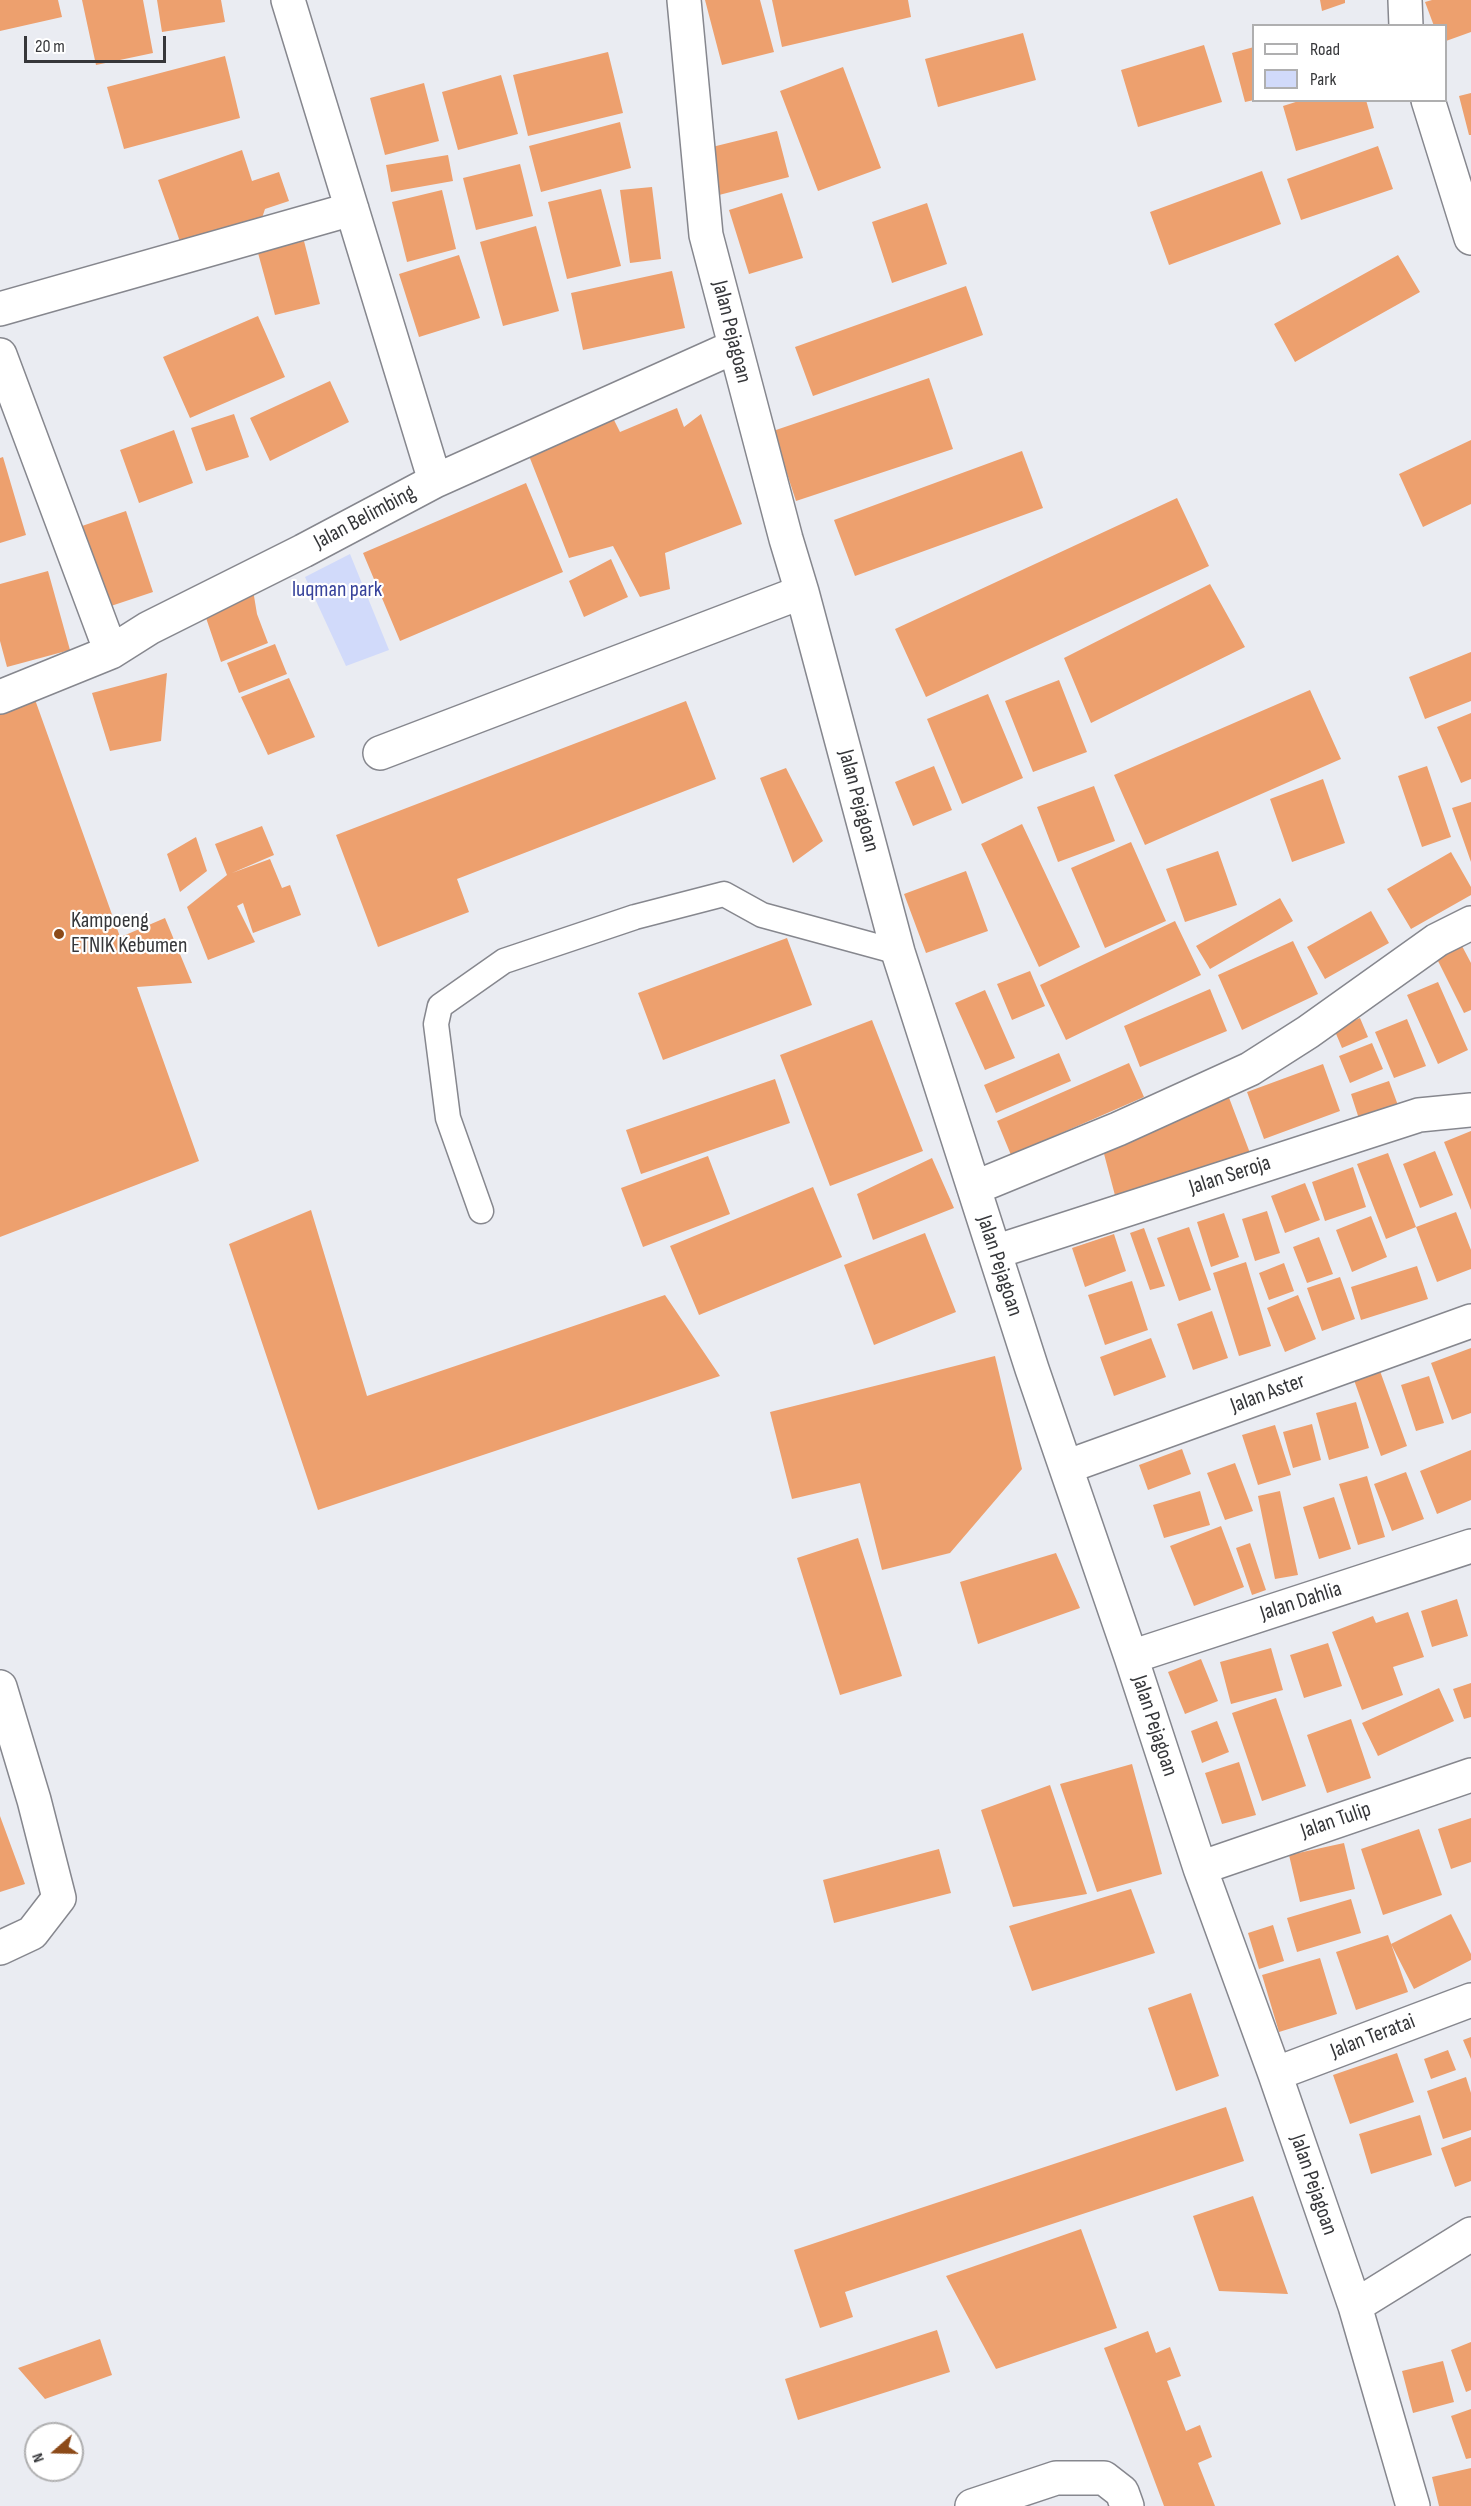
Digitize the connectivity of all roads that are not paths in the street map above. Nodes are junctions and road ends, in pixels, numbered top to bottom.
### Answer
1 (288, 0) edge
2 (684, 0) edge
3 (1405, 0) edge
4 (1406, 24) edge
5 (1429, 102) edge
6 (352, 209) junction
7 (1471, 238) edge
8 (0, 309) edge
9 (734, 347) junction
10 (0, 355) edge
11 (10, 416) edge
12 (435, 481) junction
13 (802, 592) junction
14 (111, 652) junction
15 (0, 697) edge
16 (380, 753) dead end
17 (1471, 923) edge
18 (898, 951) junction
19 (1469, 1110) edge
20 (974, 1188) junction
21 (481, 1211) dead end
22 (995, 1252) junction
23 (1471, 1321) edge
24 (1066, 1467) junction
25 (1471, 1546) edge
26 (1131, 1658) junction
27 (0, 1687) edge
28 (1471, 1775) edge
29 (1200, 1868) junction
30 (0, 1948) edge
31 (1471, 2000) edge
32 (1275, 2074) junction
33 (1471, 2234) edge
34 (1355, 2306) junction
35 (972, 2506) edge
36 (1127, 2506) edge
37 (1413, 2506) edge

1 - 6 street
2 - 9 street, Jalan Pejagoan
3 - 4 street
5 - 7 street
6 - 8 street
6 - 12 street
9 - 12 street, Jalan Belimbing
9 - 13 street, Jalan Pejagoan
10 - 11 street
11 - 14 street
12 - 14 street, Jalan Belimbing
13 - 16 street
13 - 18 street, Jalan Pejagoan
14 - 15 street, Jalan Belimbing
17 - 20 street
18 - 20 street, Jalan Pejagoan
18 - 21 lane
19 - 22 street, Jalan Seroja
20 - 22 street, Jalan Pejagoan
22 - 24 street, Jalan Pejagoan
23 - 24 street, Jalan Aster
24 - 26 street, Jalan Pejagoan
25 - 26 street, Jalan Dahlia
26 - 29 street, Jalan Pejagoan
27 - 30 street
28 - 29 street, Jalan Tulip
29 - 32 street, Jalan Pejagoan
31 - 32 street, Jalan Teratai
32 - 34 street, Jalan Pejagoan
33 - 34 street
34 - 37 street, Jalan Pejagoan
35 - 36 street

